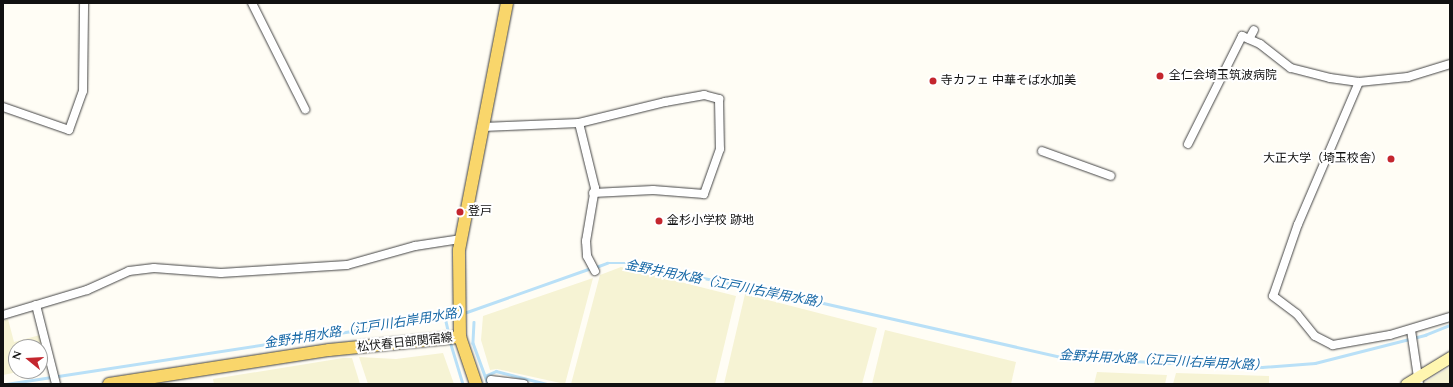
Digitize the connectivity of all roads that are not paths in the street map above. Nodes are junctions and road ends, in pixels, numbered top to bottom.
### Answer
1 (84, 3) edge
2 (252, 3) edge
3 (507, 3) edge
4 (1254, 30) dead end
5 (1249, 39) junction
6 (1450, 64) edge
7 (1359, 82) junction
8 (3, 107) edge
9 (305, 109) dead end
10 (579, 123) junction
11 (483, 128) junction
12 (1188, 144) dead end
13 (1042, 151) dead end
14 (1111, 176) dead end
15 (593, 193) junction
16 (461, 239) junction
17 (595, 271) dead end
18 (36, 306) junction
19 (3, 315) edge
20 (1450, 317) edge
21 (1411, 330) junction
22 (460, 337) junction
23 (1450, 357) edge
24 (490, 380) dead end
25 (1418, 380) edge
26 (56, 384) edge
27 (109, 384) edge
28 (476, 384) edge
29 (524, 384) edge
30 (1406, 384) edge

1 - 8 street
2 - 9 street
3 - 11 main road, 松伏春日部関宿線
4 - 5 street
5 - 7 street
5 - 12 street
6 - 7 street
7 - 21 street
10 - 11 street
10 - 15 street
10 - 15 street
11 - 16 main road, 松伏春日部関宿線
13 - 14 street
15 - 17 street
16 - 18 street
16 - 22 main road, 松伏春日部関宿線
18 - 19 street
18 - 26 street
20 - 21 street
21 - 25 street
22 - 27 main road, 松伏春日部関宿線
22 - 28 main road
23 - 25 street
24 - 29 street
25 - 30 street

